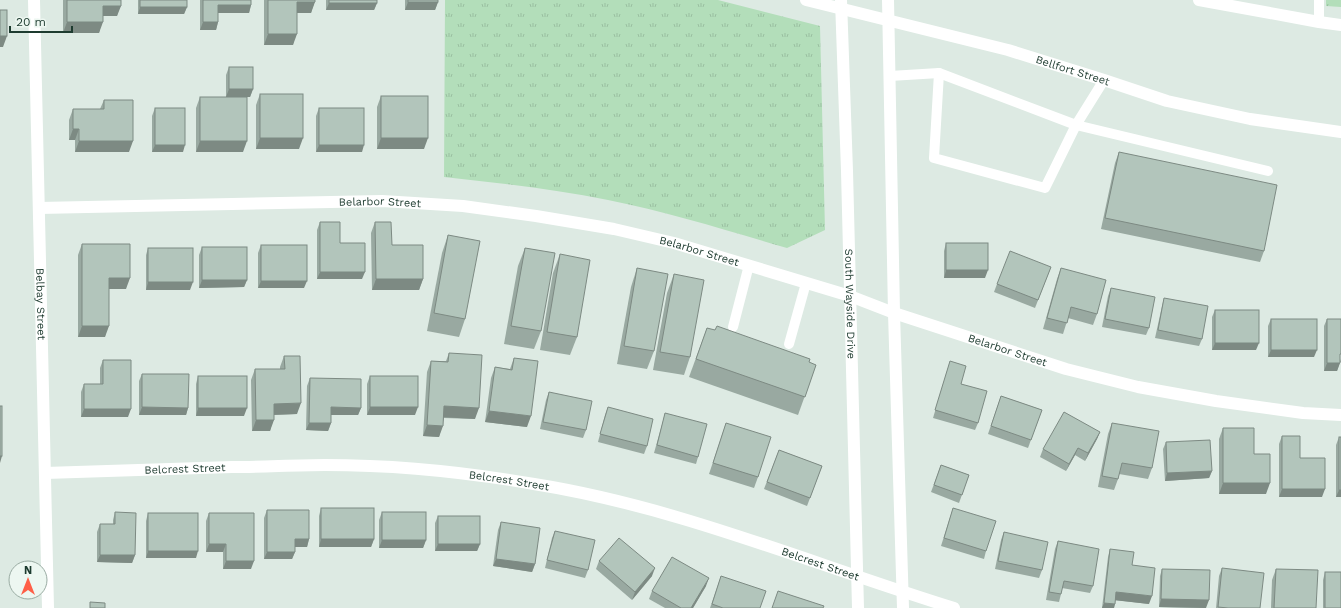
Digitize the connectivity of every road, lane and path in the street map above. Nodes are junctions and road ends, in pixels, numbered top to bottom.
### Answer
1 (34, 0) edge
2 (806, 0) edge
3 (888, 0) edge
4 (1199, 0) edge
5 (1318, 0) edge
6 (841, 4) edge
7 (889, 20) junction
8 (1319, 22) junction
9 (1341, 25) edge
10 (939, 73) junction
11 (890, 76) junction
12 (1104, 80) junction
13 (1076, 126) junction
14 (1341, 132) edge
15 (1268, 170) dead end
16 (39, 208) junction
17 (749, 265) junction
18 (806, 283) junction
19 (850, 296) junction
20 (894, 313) junction
21 (733, 327) dead end
22 (789, 344) dead end
23 (1341, 414) edge
24 (45, 473) junction
25 (857, 575) junction
26 (902, 592) junction
27 (48, 608) edge
28 (858, 608) edge
29 (903, 608) edge
30 (954, 608) edge

1 - 16 street, Belbay Street
2 - 6 street, Bellfort Street
3 - 7 street
4 - 8 street
5 - 8 lane
6 - 7 street, Bellfort Street
6 - 19 street, South Wayside Drive
7 - 11 street
7 - 12 street, Bellfort Street
8 - 9 street
10 - 11 lane
10 - 13 lane
10 - 13 lane
11 - 20 street
12 - 13 lane
12 - 14 street, Bellfort Street
13 - 15 lane
16 - 17 street, Belarbor Street
16 - 24 street, Belbay Street
17 - 18 street, Belarbor Street
17 - 21 lane
18 - 19 street, Belarbor Street
18 - 22 lane
19 - 20 street, Belarbor Street
19 - 25 street, South Wayside Drive
20 - 23 street, Belarbor Street
20 - 26 street
24 - 25 street, Belcrest Street
24 - 27 street, Belbay Street
25 - 26 street, Belcrest Street
25 - 28 street, South Wayside Drive
26 - 29 street
26 - 30 street, Belcrest Street

